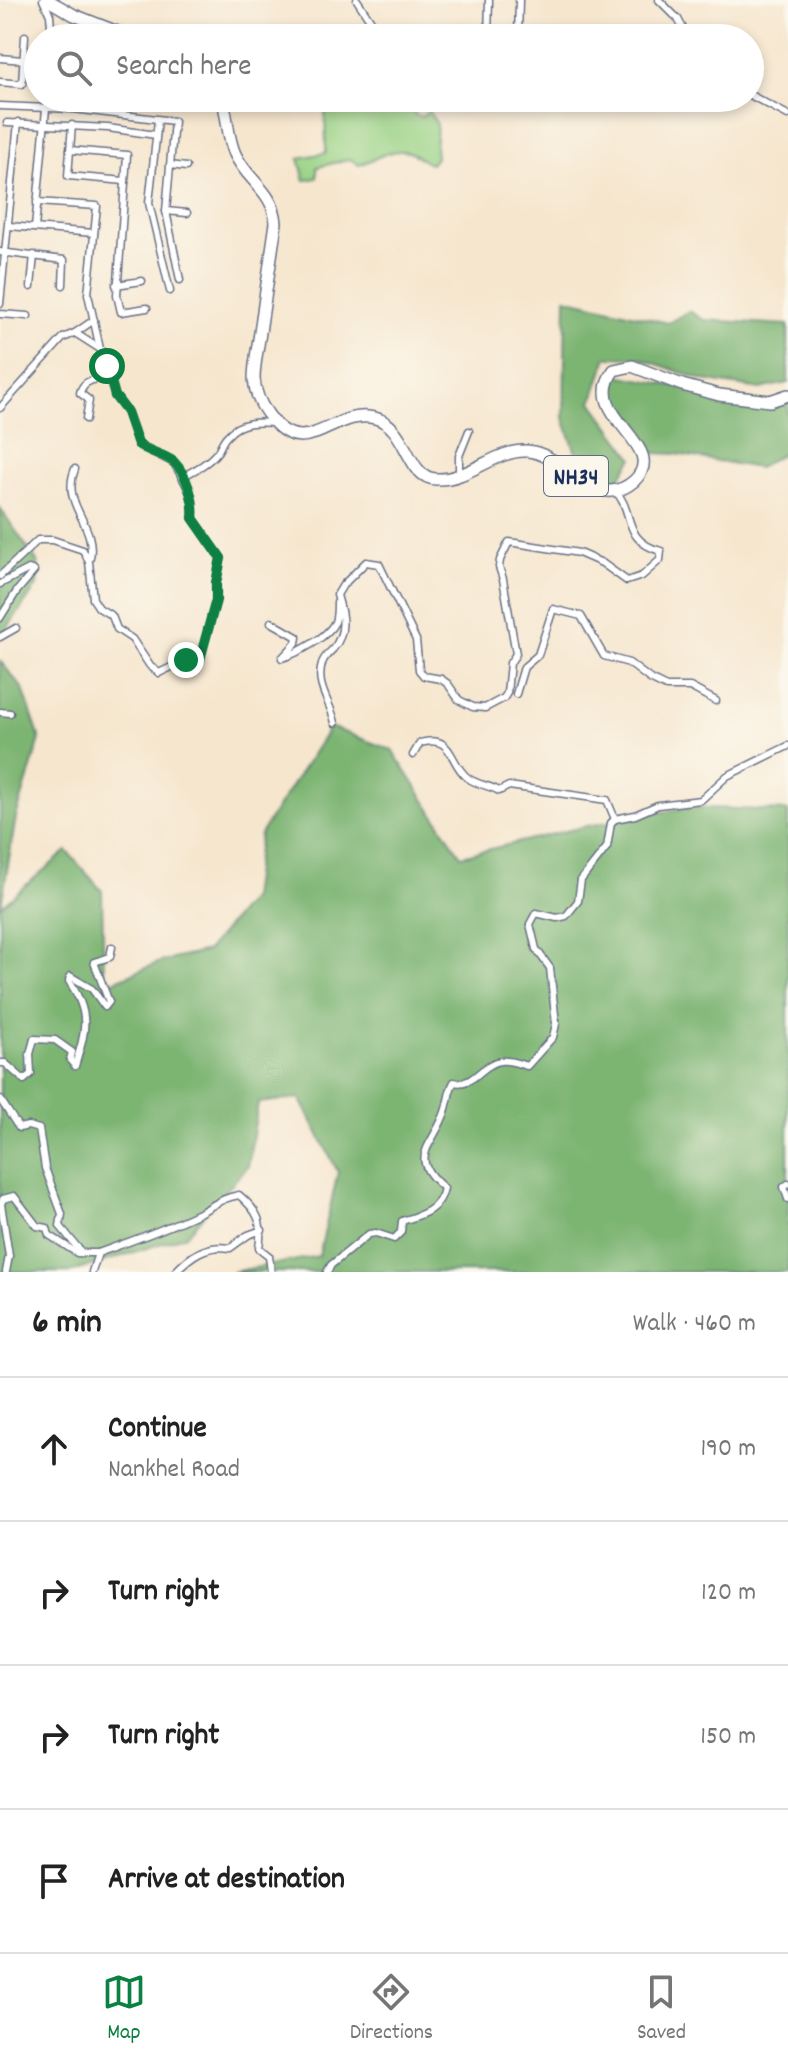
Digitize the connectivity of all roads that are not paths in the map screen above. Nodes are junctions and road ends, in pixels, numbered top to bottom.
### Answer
1 (45, 0) edge
2 (357, 0) edge
3 (489, 0) edge
4 (519, 0) edge
5 (659, 0) edge
6 (51, 24) edge
7 (97, 24) edge
8 (373, 24) edge
9 (488, 24) edge
10 (518, 24) edge
11 (681, 24) edge
12 (24, 48) edge
13 (0, 58) edge
14 (23, 60) junction
15 (0, 82) edge
16 (764, 102) edge
17 (0, 106) edge
18 (24, 108) edge
19 (46, 112) edge
20 (96, 112) edge
21 (225, 112) edge
22 (788, 115) edge
23 (158, 120) junction
24 (18, 122) junction
25 (7, 123) dead end
26 (45, 123) junction
27 (72, 125) junction
28 (156, 135) junction
29 (70, 150) junction
30 (170, 165) junction
31 (186, 167) dead end
32 (125, 181) junction
33 (37, 202) junction
34 (166, 211) junction
35 (187, 213) dead end
36 (9, 226) junction
37 (35, 228) junction
38 (94, 233) junction
39 (3, 253) edge
40 (34, 255) junction
41 (1, 279) edge
42 (180, 280) dead end
43 (142, 281) dead end
44 (63, 285) dead end
45 (116, 285) junction
46 (31, 287) dead end
47 (170, 291) dead end
48 (0, 304) edge
49 (147, 308) dead end
50 (0, 314) edge
51 (28, 316) dead end
52 (94, 320) junction
53 (75, 333) junction
54 (100, 349) junction
55 (110, 379) junction
56 (788, 395) edge
57 (0, 408) edge
58 (86, 419) dead end
59 (275, 423) junction
60 (469, 431) dead end
61 (75, 469) dead end
62 (459, 474) junction
63 (182, 477) junction
64 (615, 491) junction
65 (89, 562) junction
66 (0, 576) edge
67 (0, 584) edge
68 (337, 595) junction
69 (0, 618) edge
70 (271, 622) dead end
71 (16, 628) dead end
72 (0, 637) edge
73 (516, 694) dead end
74 (716, 701) dead end
75 (0, 712) edge
76 (10, 713) dead end
77 (335, 723) dead end
78 (788, 746) edge
79 (413, 755) dead end
80 (615, 819) junction
81 (112, 947) dead end
82 (0, 1063) edge
83 (0, 1099) edge
84 (788, 1184) edge
85 (788, 1199) edge
86 (262, 1230) junction
87 (82, 1253) junction
88 (98, 1253) junction
89 (6, 1272) edge
90 (92, 1272) edge
91 (175, 1272) edge
92 (271, 1272) edge
93 (327, 1272) edge

1 - 6 street
1 - 7 highway
2 - 8 street
3 - 9 street
4 - 10 street
5 - 11 street
12 - 14 street
13 - 14 street
14 - 15 street
16 - 22 street
17 - 18 street
19 - 26 street
20 - 23 street
21 - 59 highway
23 - 28 street
23 - 30 street
24 - 25 street
24 - 26 street
24 - 36 street
26 - 27 street
26 - 33 street
27 - 28 street
27 - 29 street
28 - 47 street
29 - 32 street
29 - 32 street
30 - 31 street
30 - 34 street
32 - 45 street
33 - 37 street
33 - 38 street
34 - 35 street
34 - 42 street
36 - 37 street
36 - 39 street
37 - 38 street
38 - 52 street
39 - 40 street
39 - 41 street
40 - 44 street
40 - 46 street
41 - 48 street
43 - 45 street
45 - 49 street
50 - 51 street
52 - 53 street
52 - 54 street
53 - 54 street
53 - 57 street
54 - 55 street
55 - 58 street
55 - 63 street
56 - 64 highway, NH34
59 - 62 highway, NH34
59 - 63 street
60 - 62 street
61 - 65 street
62 - 64 highway, NH34
63 - 65 street
64 - 68 street
65 - 66 street
67 - 69 street
68 - 70 street
68 - 77 street
71 - 72 street
73 - 74 street
75 - 76 street
78 - 80 street
79 - 80 street
80 - 93 street
81 - 82 street
83 - 87 street
84 - 85 street
86 - 88 street
86 - 91 street
86 - 92 street
87 - 88 street
87 - 89 street
88 - 90 street

